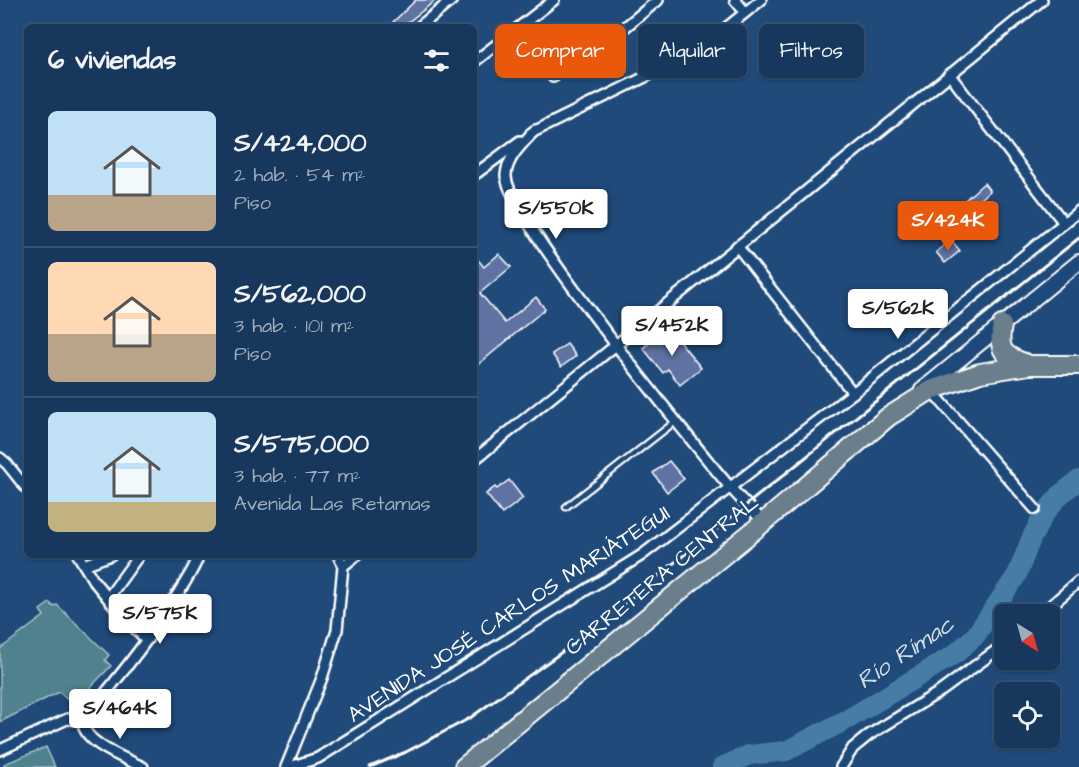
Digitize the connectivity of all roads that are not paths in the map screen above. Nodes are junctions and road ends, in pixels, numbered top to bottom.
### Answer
1 (452, 0) edge
2 (554, 0) edge
3 (658, 0) edge
4 (735, 0) edge
5 (761, 0) edge
6 (1042, 0) edge
7 (746, 12) junction
8 (422, 24) edge
9 (626, 26) edge
10 (477, 60) edge
11 (949, 74) junction
12 (535, 130) junction
13 (477, 173) edge
14 (1079, 211) edge
15 (1064, 223) junction
16 (737, 246) junction
17 (1079, 262) edge
18 (1002, 325) junction
19 (615, 345) junction
20 (1029, 365) junction
21 (1079, 365) edge
22 (931, 390) junction
23 (853, 393) junction
24 (888, 417) junction
25 (676, 421) junction
26 (0, 458) edge
27 (477, 458) edge
28 (24, 485) edge
29 (730, 488) junction
30 (566, 507) dead end
31 (1035, 508) dead end
32 (764, 522) junction
33 (80, 558) edge
34 (103, 558) edge
35 (137, 558) edge
36 (198, 558) edge
37 (339, 558) edge
38 (353, 558) edge
39 (84, 565) junction
40 (343, 566) junction
41 (1079, 580) edge
42 (108, 598) junction
43 (1052, 604) edge
44 (147, 640) junction
45 (994, 652) edge
46 (82, 722) junction
47 (0, 750) edge
48 (143, 767) edge
49 (288, 767) edge
50 (464, 767) edge
51 (840, 767) edge

1 - 8 street
2 - 10 street
3 - 9 street
4 - 7 street
5 - 7 street
6 - 11 street
7 - 12 street
11 - 15 street
11 - 16 street
12 - 13 street
12 - 19 street
14 - 15 street, AVENIDA JOSÉ CARLOS MARIÁTEGUI
15 - 23 street, AVENIDA JOSÉ CARLOS MARIÁTEGUI
16 - 19 street
16 - 23 street
17 - 18 street
18 - 20 highway
18 - 24 street
19 - 25 street
19 - 27 street
20 - 21 highway, CARRETERA CENTRAL
20 - 22 highway, CARRETERA CENTRAL
22 - 24 highway, CARRETERA CENTRAL
22 - 31 street
23 - 29 street, AVENIDA JOSÉ CARLOS MARIÁTEGUI
24 - 32 highway, CARRETERA CENTRAL
25 - 29 street
25 - 30 lane
26 - 28 street
29 - 32 street
29 - 49 street, AVENIDA JOSÉ CARLOS MARIÁTEGUI
32 - 50 highway, CARRETERA CENTRAL
33 - 39 street
34 - 39 street
35 - 42 street
36 - 44 street
37 - 40 street
38 - 40 street
39 - 42 street
40 - 49 street
41 - 43 street
42 - 44 street
44 - 46 street
45 - 51 street
46 - 47 street
46 - 48 street

